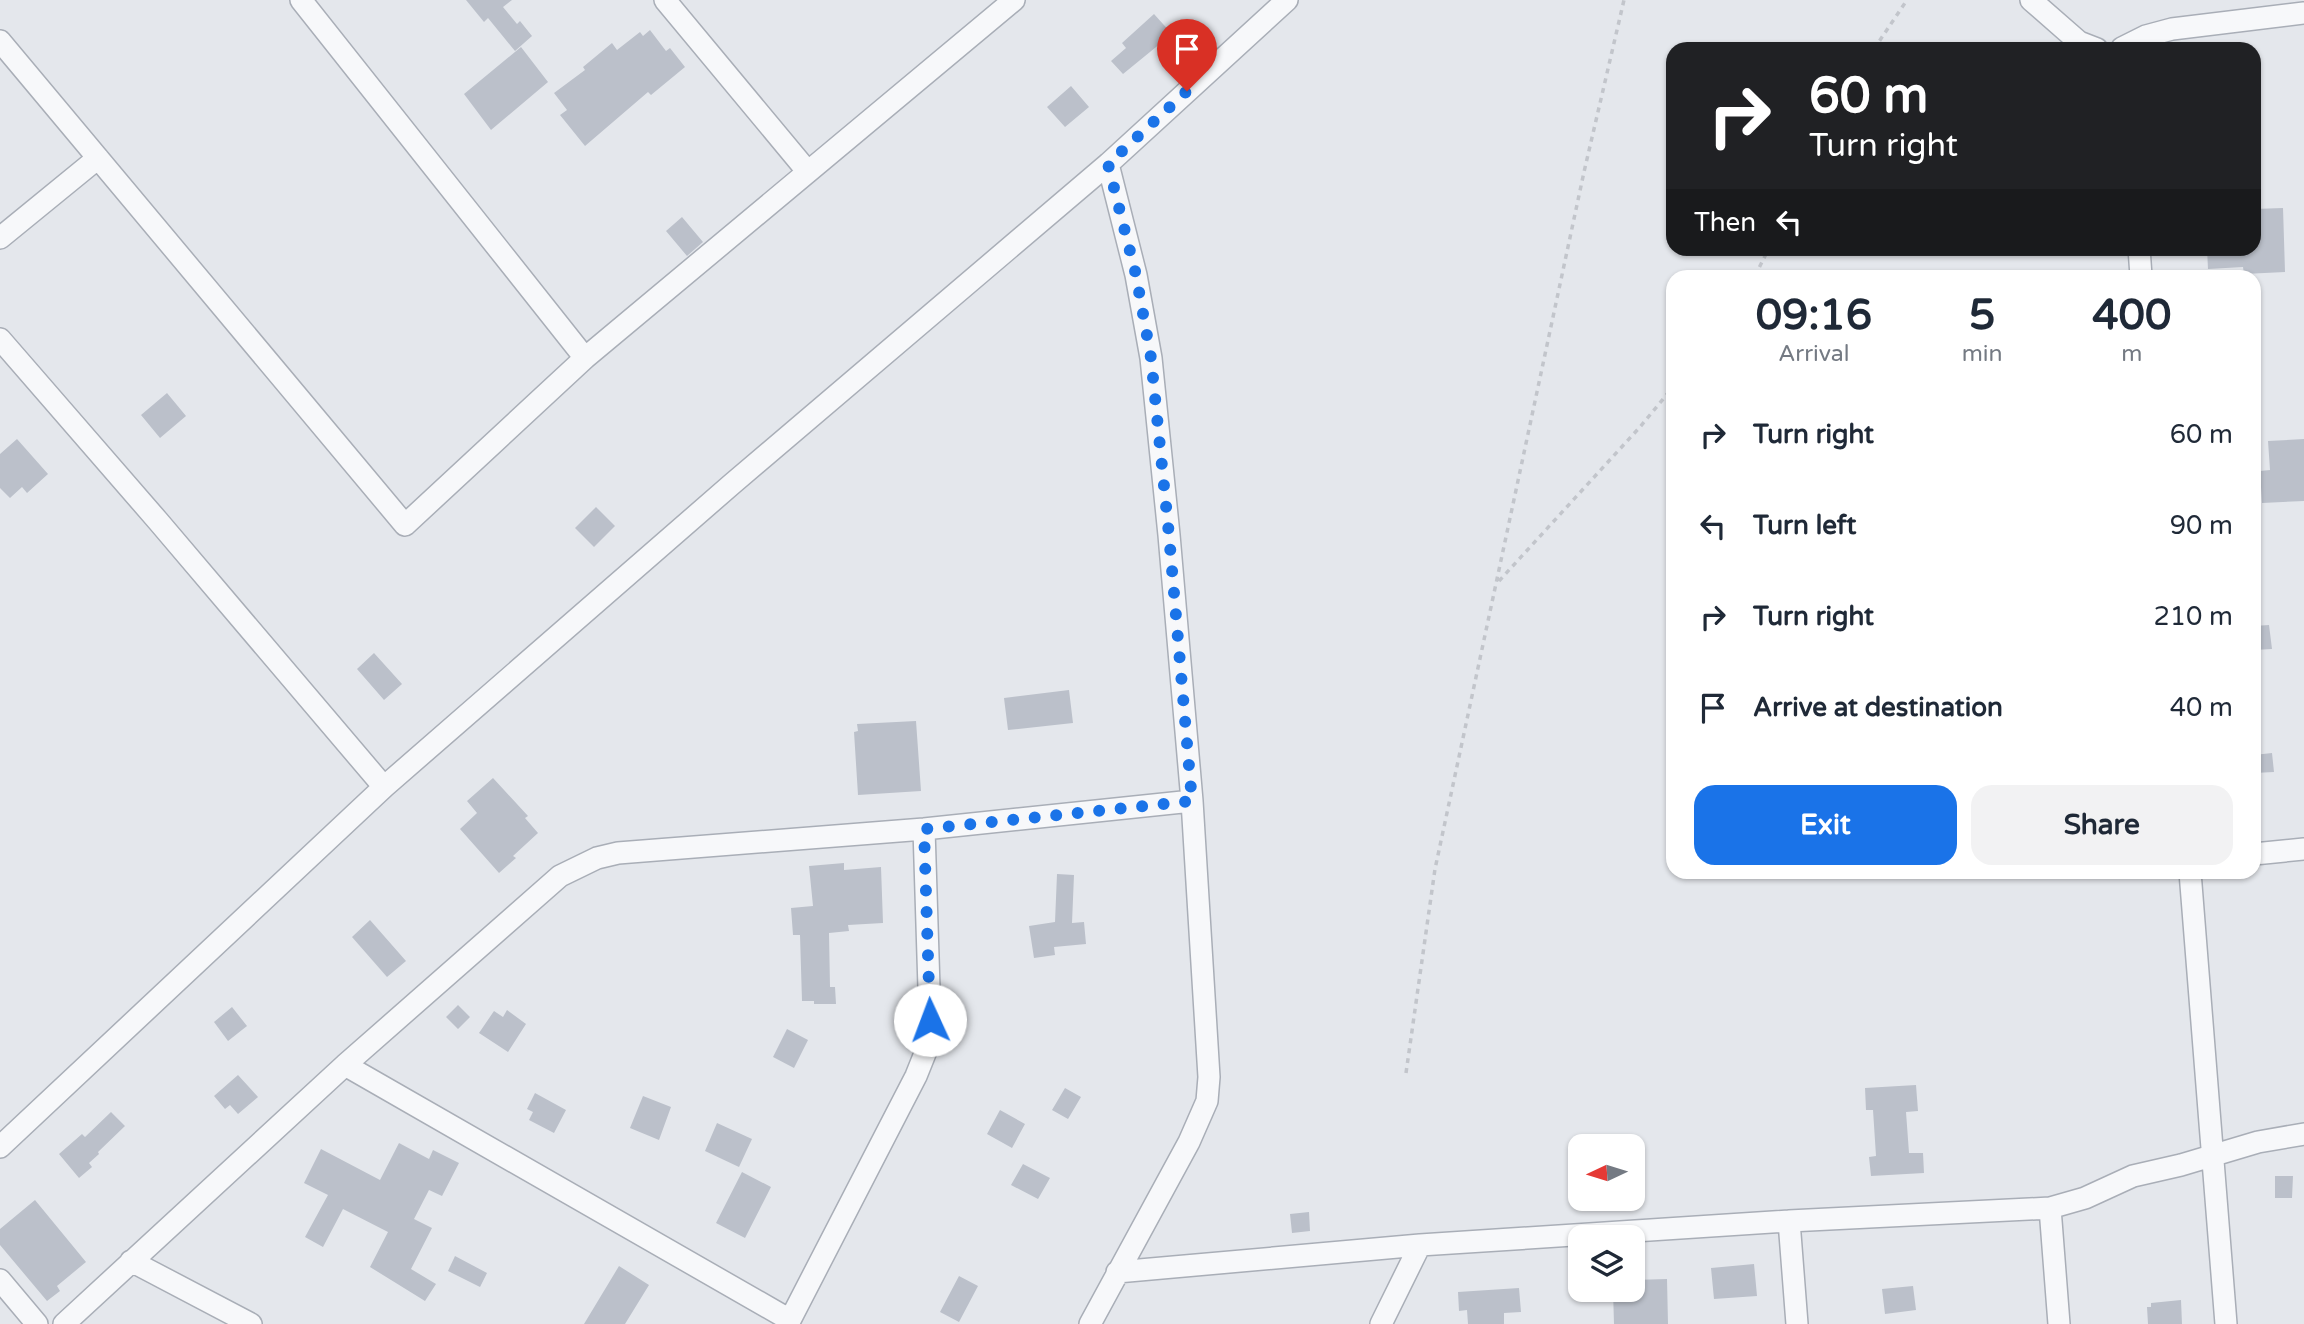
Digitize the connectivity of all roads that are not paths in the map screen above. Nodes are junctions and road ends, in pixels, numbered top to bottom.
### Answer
1 (301, 0) edge
2 (665, 0) edge
3 (1014, 0) edge
4 (1287, 0) edge
5 (2031, 0) edge
6 (2304, 13) edge
7 (0, 41) edge
8 (2079, 42) edge
9 (2135, 42) edge
10 (98, 158) junction
11 (1108, 164) junction
12 (808, 172) junction
13 (0, 238) edge
14 (0, 339) edge
15 (585, 358) junction
16 (384, 787) junction
17 (1192, 801) junction
18 (924, 829) junction
19 (2304, 849) edge
20 (2261, 853) edge
21 (2191, 879) edge
22 (345, 1065) junction
23 (2304, 1134) edge
24 (0, 1147) edge
25 (2214, 1155) junction
26 (2050, 1208) junction
27 (1788, 1221) junction
28 (1420, 1245) junction
29 (131, 1261) junction
30 (1118, 1272) junction
31 (0, 1280) edge
32 (789, 1322) edge
33 (37, 1324) edge
34 (64, 1324) edge
35 (251, 1324) edge
36 (1090, 1324) edge
37 (1381, 1324) edge
38 (1797, 1324) edge
39 (2059, 1324) edge
40 (2226, 1324) edge

1 - 15 street
2 - 12 street
3 - 12 street
4 - 11 street
5 - 8 street
6 - 9 street
7 - 10 street
10 - 13 street
10 - 15 street
11 - 16 street
11 - 17 street
12 - 15 street
14 - 16 street
16 - 24 street
17 - 18 street
17 - 30 street
18 - 22 street
18 - 32 street
19 - 20 street
21 - 25 street
22 - 29 street
22 - 32 street
23 - 25 street
25 - 26 street
25 - 40 street
26 - 27 street
26 - 39 street
27 - 28 street
27 - 38 street
28 - 30 street
28 - 37 street
29 - 34 street
29 - 35 street
30 - 36 street
31 - 33 street

